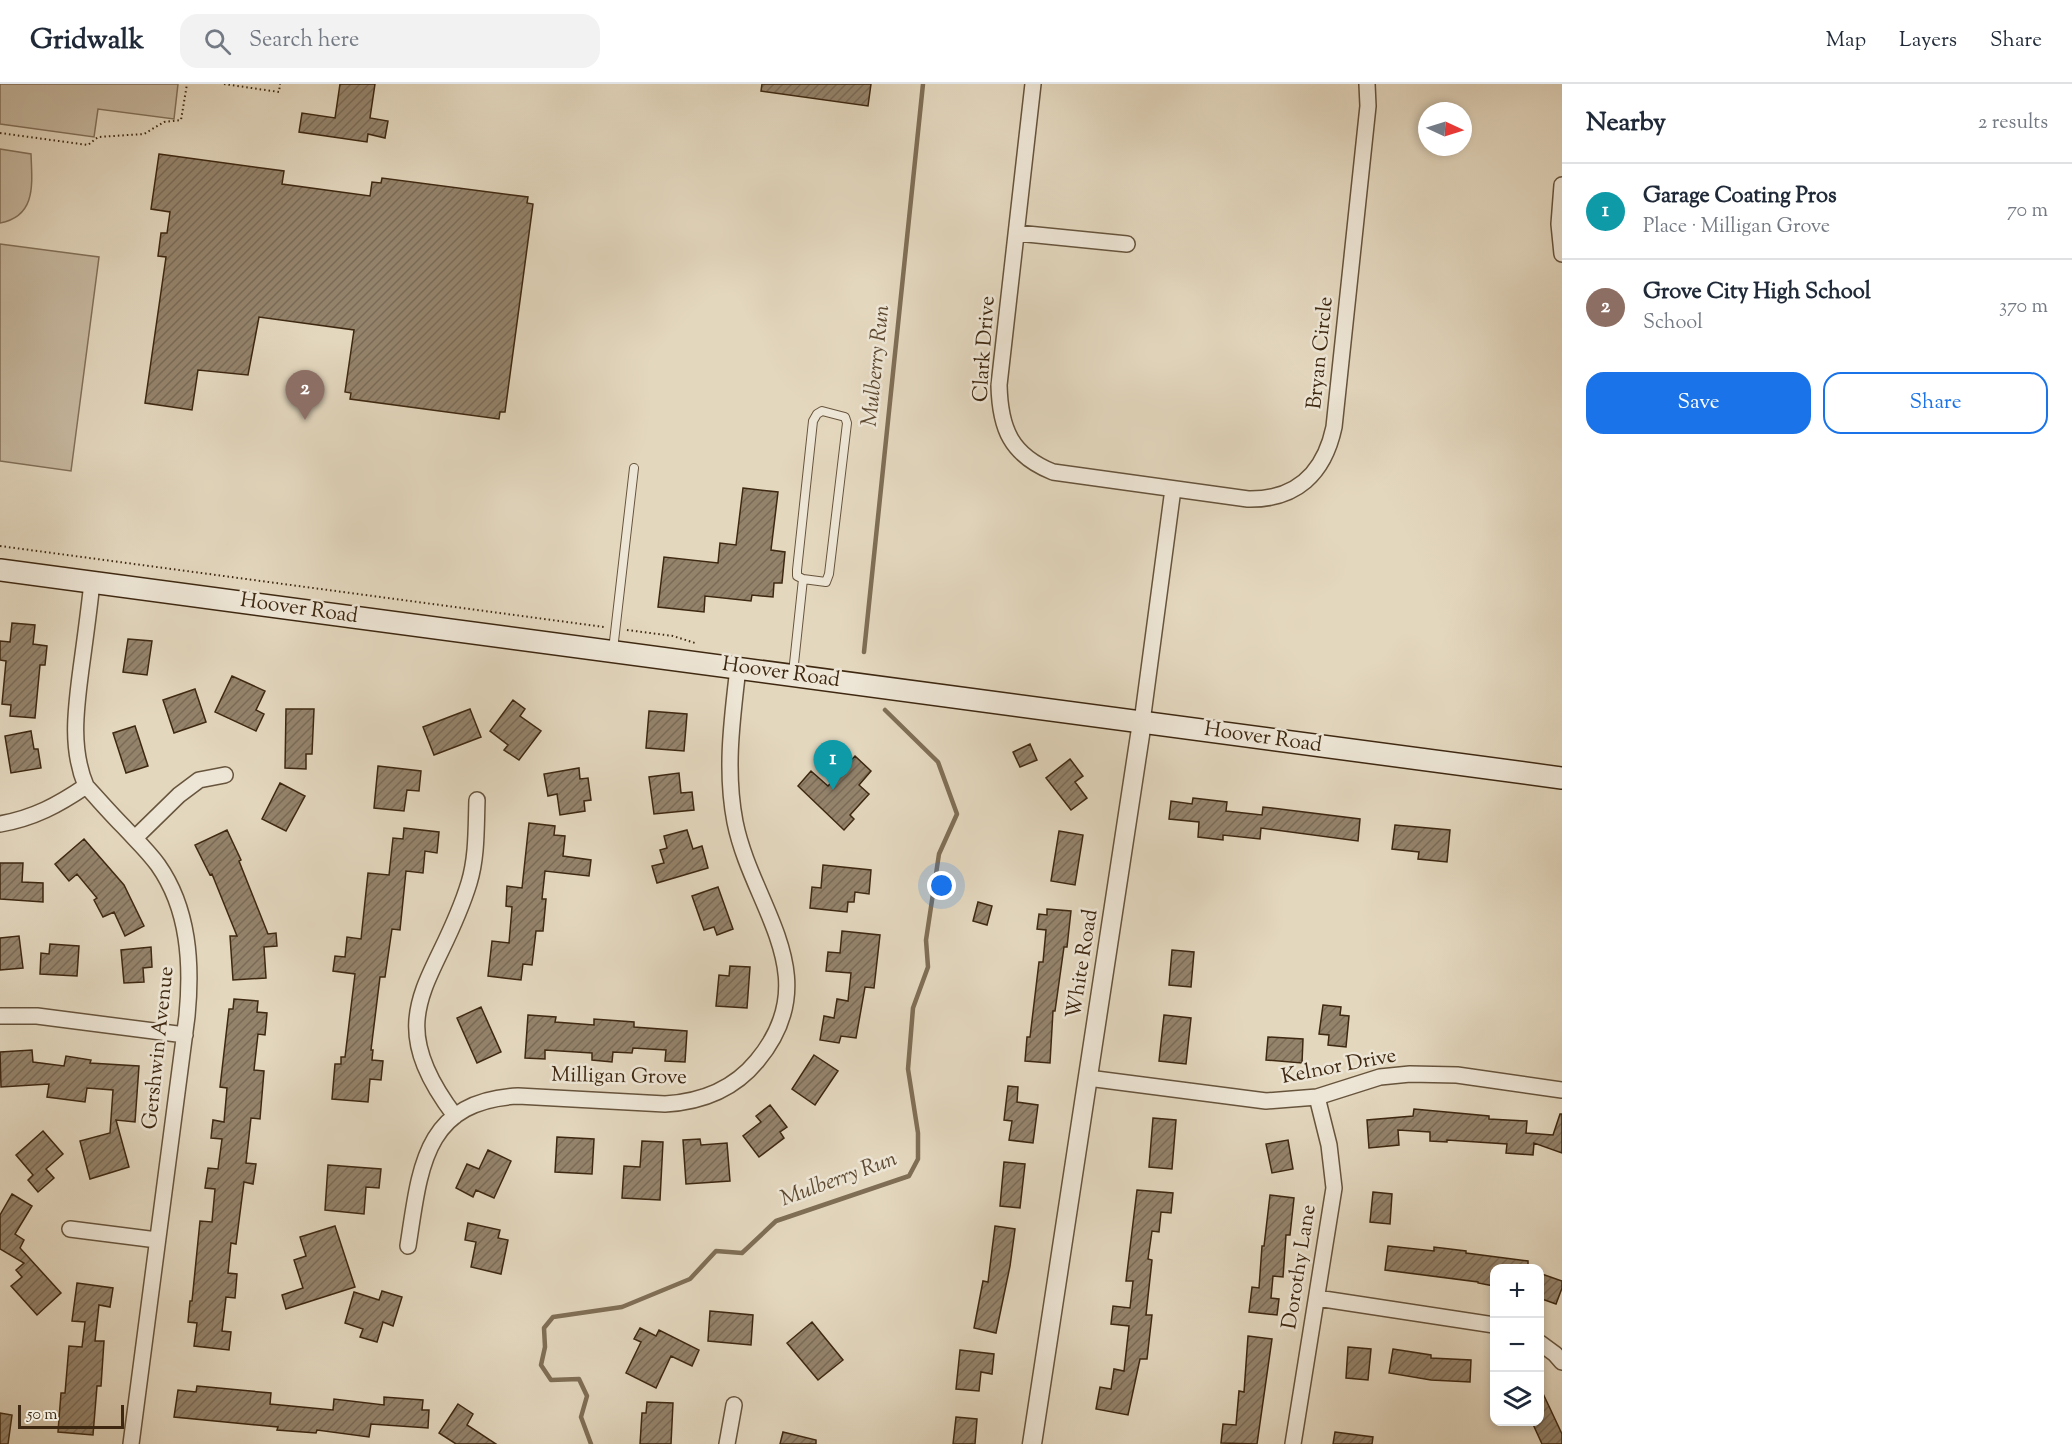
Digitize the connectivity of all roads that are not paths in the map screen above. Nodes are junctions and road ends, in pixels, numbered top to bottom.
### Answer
1 (1033, 84) edge
2 (1367, 84) edge
3 (1562, 185) edge
4 (1017, 233) junction
5 (1127, 244) dead end
6 (1562, 254) edge
7 (634, 468) dead end
8 (1173, 489) junction
9 (0, 570) edge
10 (803, 579) junction
11 (92, 582) junction
12 (613, 651) junction
13 (738, 668) junction
14 (793, 675) junction
15 (1143, 722) junction
16 (225, 775) dead end
17 (1562, 778) edge
18 (86, 786) junction
19 (477, 800) dead end
20 (0, 824) edge
21 (135, 838) junction
22 (0, 1016) edge
23 (185, 1035) junction
24 (1088, 1078) junction
25 (1562, 1090) edge
26 (1317, 1097) junction
27 (455, 1116) junction
28 (70, 1229) dead end
29 (157, 1240) junction
30 (408, 1246) dead end
31 (1317, 1298) junction
32 (1490, 1324) edge
33 (1544, 1346) edge
34 (1562, 1362) edge
35 (734, 1405) dead end
36 (131, 1444) edge
37 (728, 1444) edge
38 (1032, 1444) edge
39 (1293, 1444) edge

1 - 4 street, Clark Drive
2 - 8 street, Bryan Circle
3 - 6 street
4 - 5 street
4 - 8 street, Clark Drive
7 - 12 lane
8 - 15 street, White Road
9 - 11 main road, Hoover Road
10 - 10 lane
10 - 14 lane
11 - 12 main road, Hoover Road
11 - 18 street, Gershwin Avenue
12 - 13 main road, Hoover Road
13 - 14 main road, Hoover Road
13 - 27 street, Milligan Grove
14 - 15 main road, Hoover Road
15 - 17 main road, Hoover Road
15 - 24 street, White Road
16 - 21 street
18 - 20 street
18 - 21 street, Gershwin Avenue
19 - 27 street
21 - 23 street, Gershwin Avenue
22 - 23 street
23 - 29 street, Gershwin Avenue
24 - 26 street, Kelnor Drive
24 - 38 street, White Road
25 - 26 street, Kelnor Drive
26 - 31 street, Dorothy Lane
27 - 30 street, Milligan Grove
28 - 29 street
29 - 36 street, Gershwin Avenue
31 - 32 street
31 - 39 street, Dorothy Lane
33 - 34 street
35 - 37 street

